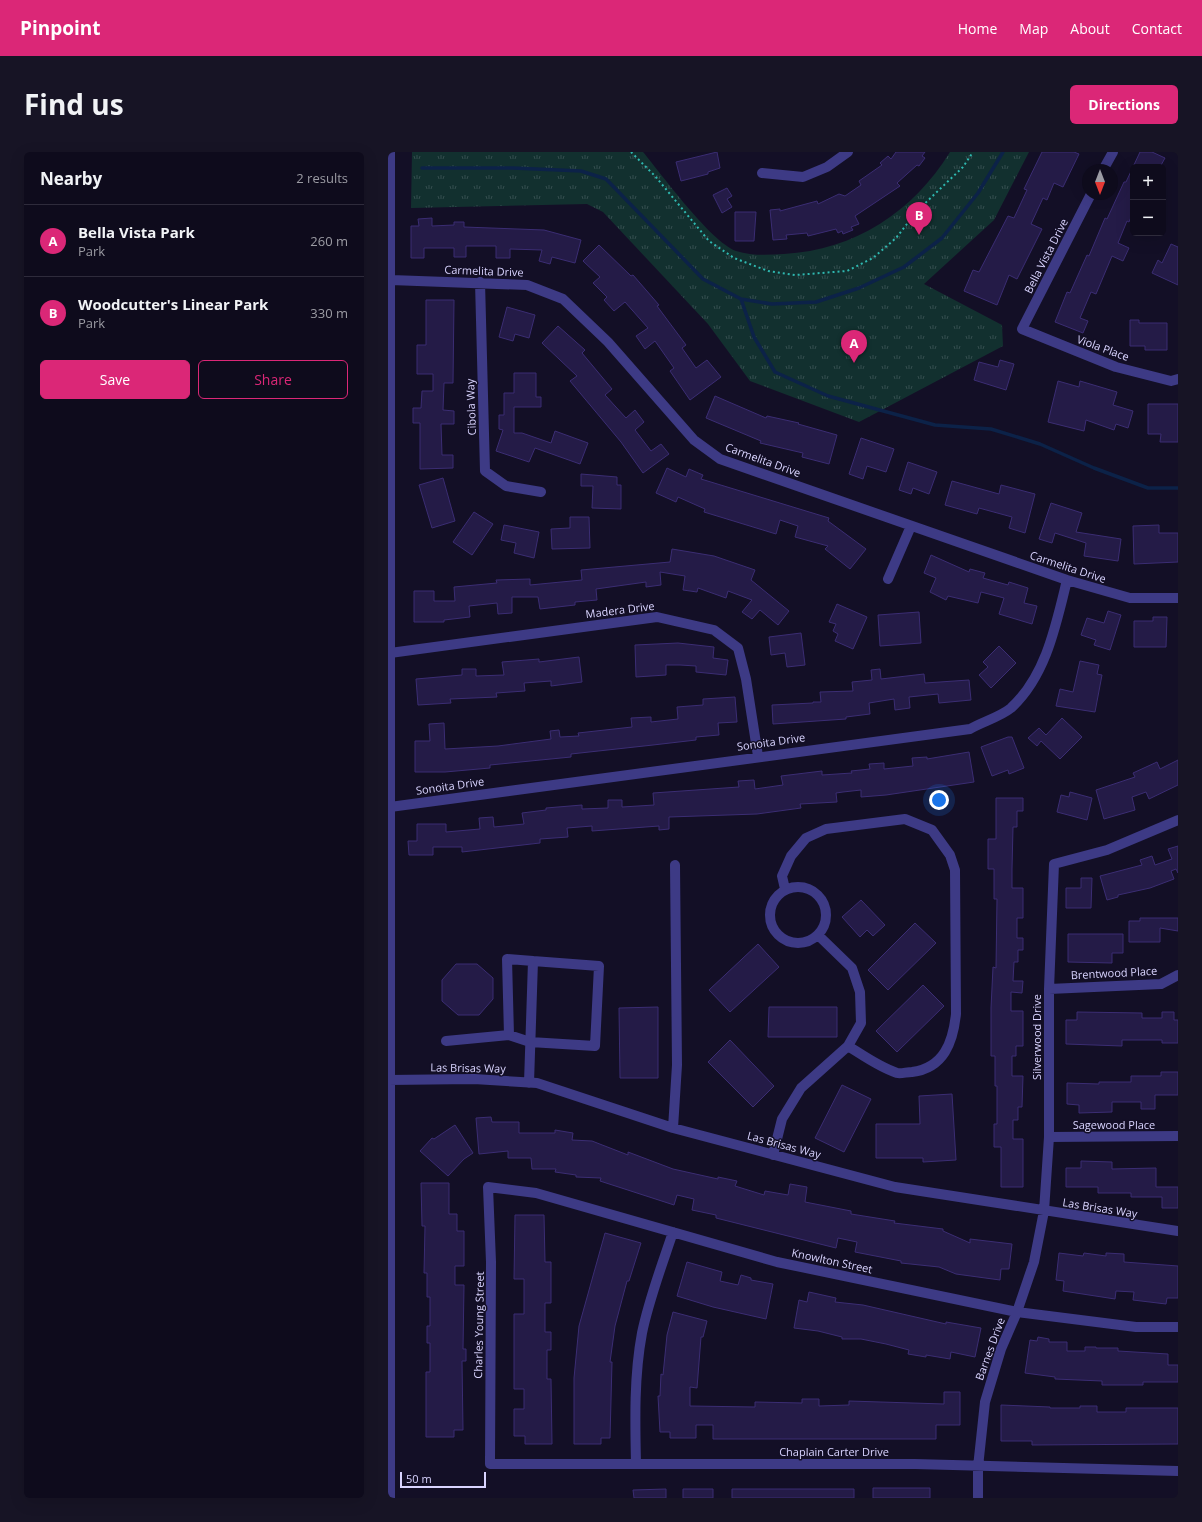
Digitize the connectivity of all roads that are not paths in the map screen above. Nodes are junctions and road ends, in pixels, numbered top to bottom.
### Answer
1 (390, 152) edge
2 (848, 152) edge
3 (1113, 152) edge
4 (1106, 164) edge
5 (762, 173) dead end
6 (1088, 200) edge
7 (391, 280) junction
8 (480, 282) junction
9 (1022, 329) joint
10 (1178, 379) edge
11 (541, 492) dead end
12 (911, 526) junction
13 (888, 579) dead end
14 (1067, 580) junction
15 (1178, 598) edge
16 (390, 653) junction
17 (758, 756) junction
18 (390, 807) junction
19 (1178, 820) edge
20 (675, 865) dead end
21 (785, 889) junction
22 (819, 936) junction
23 (533, 961) junction
24 (1178, 975) edge
25 (1049, 988) junction
26 (509, 1035) junction
27 (446, 1041) dead end
28 (530, 1042) junction
29 (848, 1046) junction
30 (389, 1080) edge
31 (529, 1083) junction
32 (673, 1128) junction
33 (1178, 1136) edge
34 (1049, 1137) junction
35 (773, 1154) junction
36 (488, 1187) joint
37 (1044, 1211) junction
38 (1178, 1231) edge
39 (673, 1232) junction
40 (389, 1255) edge
41 (1017, 1312) junction
42 (1178, 1327) edge
43 (389, 1452) edge
44 (490, 1464) joint
45 (636, 1464) junction
46 (978, 1467) junction
47 (1178, 1471) edge
48 (390, 1498) edge
49 (978, 1498) edge

1 - 7 street
2 - 5 street
3 - 4 street
6 - 9 street, Bella Vista Drive
7 - 8 street, Carmelita Drive
7 - 16 street
8 - 11 street, Cibola Way
8 - 12 street, Carmelita Drive
9 - 10 street, Viola Place
12 - 13 street
12 - 14 street, Carmelita Drive
14 - 15 street, Carmelita Drive
14 - 17 street, Sonoita Drive
16 - 17 street, Madera Drive
16 - 18 street
17 - 18 street, Sonoita Drive
18 - 30 street
19 - 25 street, Silverwood Drive
20 - 32 street
21 - 22 street
21 - 22 street
21 - 29 street
22 - 29 street
23 - 26 street
23 - 28 street
23 - 28 street
24 - 25 street, Brentwood Place
25 - 34 street, Silverwood Drive
26 - 27 street
26 - 28 street
28 - 31 street
29 - 35 street
30 - 31 street, Las Brisas Way
30 - 40 street
31 - 32 street, Las Brisas Way
32 - 35 street, Las Brisas Way
33 - 34 street, Sagewood Place
34 - 37 street, Silverwood Drive
35 - 37 street, Las Brisas Way
36 - 39 street, Knowlton Street
36 - 44 street, Charles Young Street
37 - 38 street, Las Brisas Way
37 - 41 street, Barnes Drive
39 - 41 street, Knowlton Street
39 - 45 street
40 - 43 street
41 - 42 street, Knowlton Street
41 - 46 street, Barnes Drive
43 - 48 street
44 - 45 street, Chaplain Carter Drive
45 - 46 street, Chaplain Carter Drive
46 - 47 street, Chaplain Carter Drive
46 - 49 street, Barnes Drive

